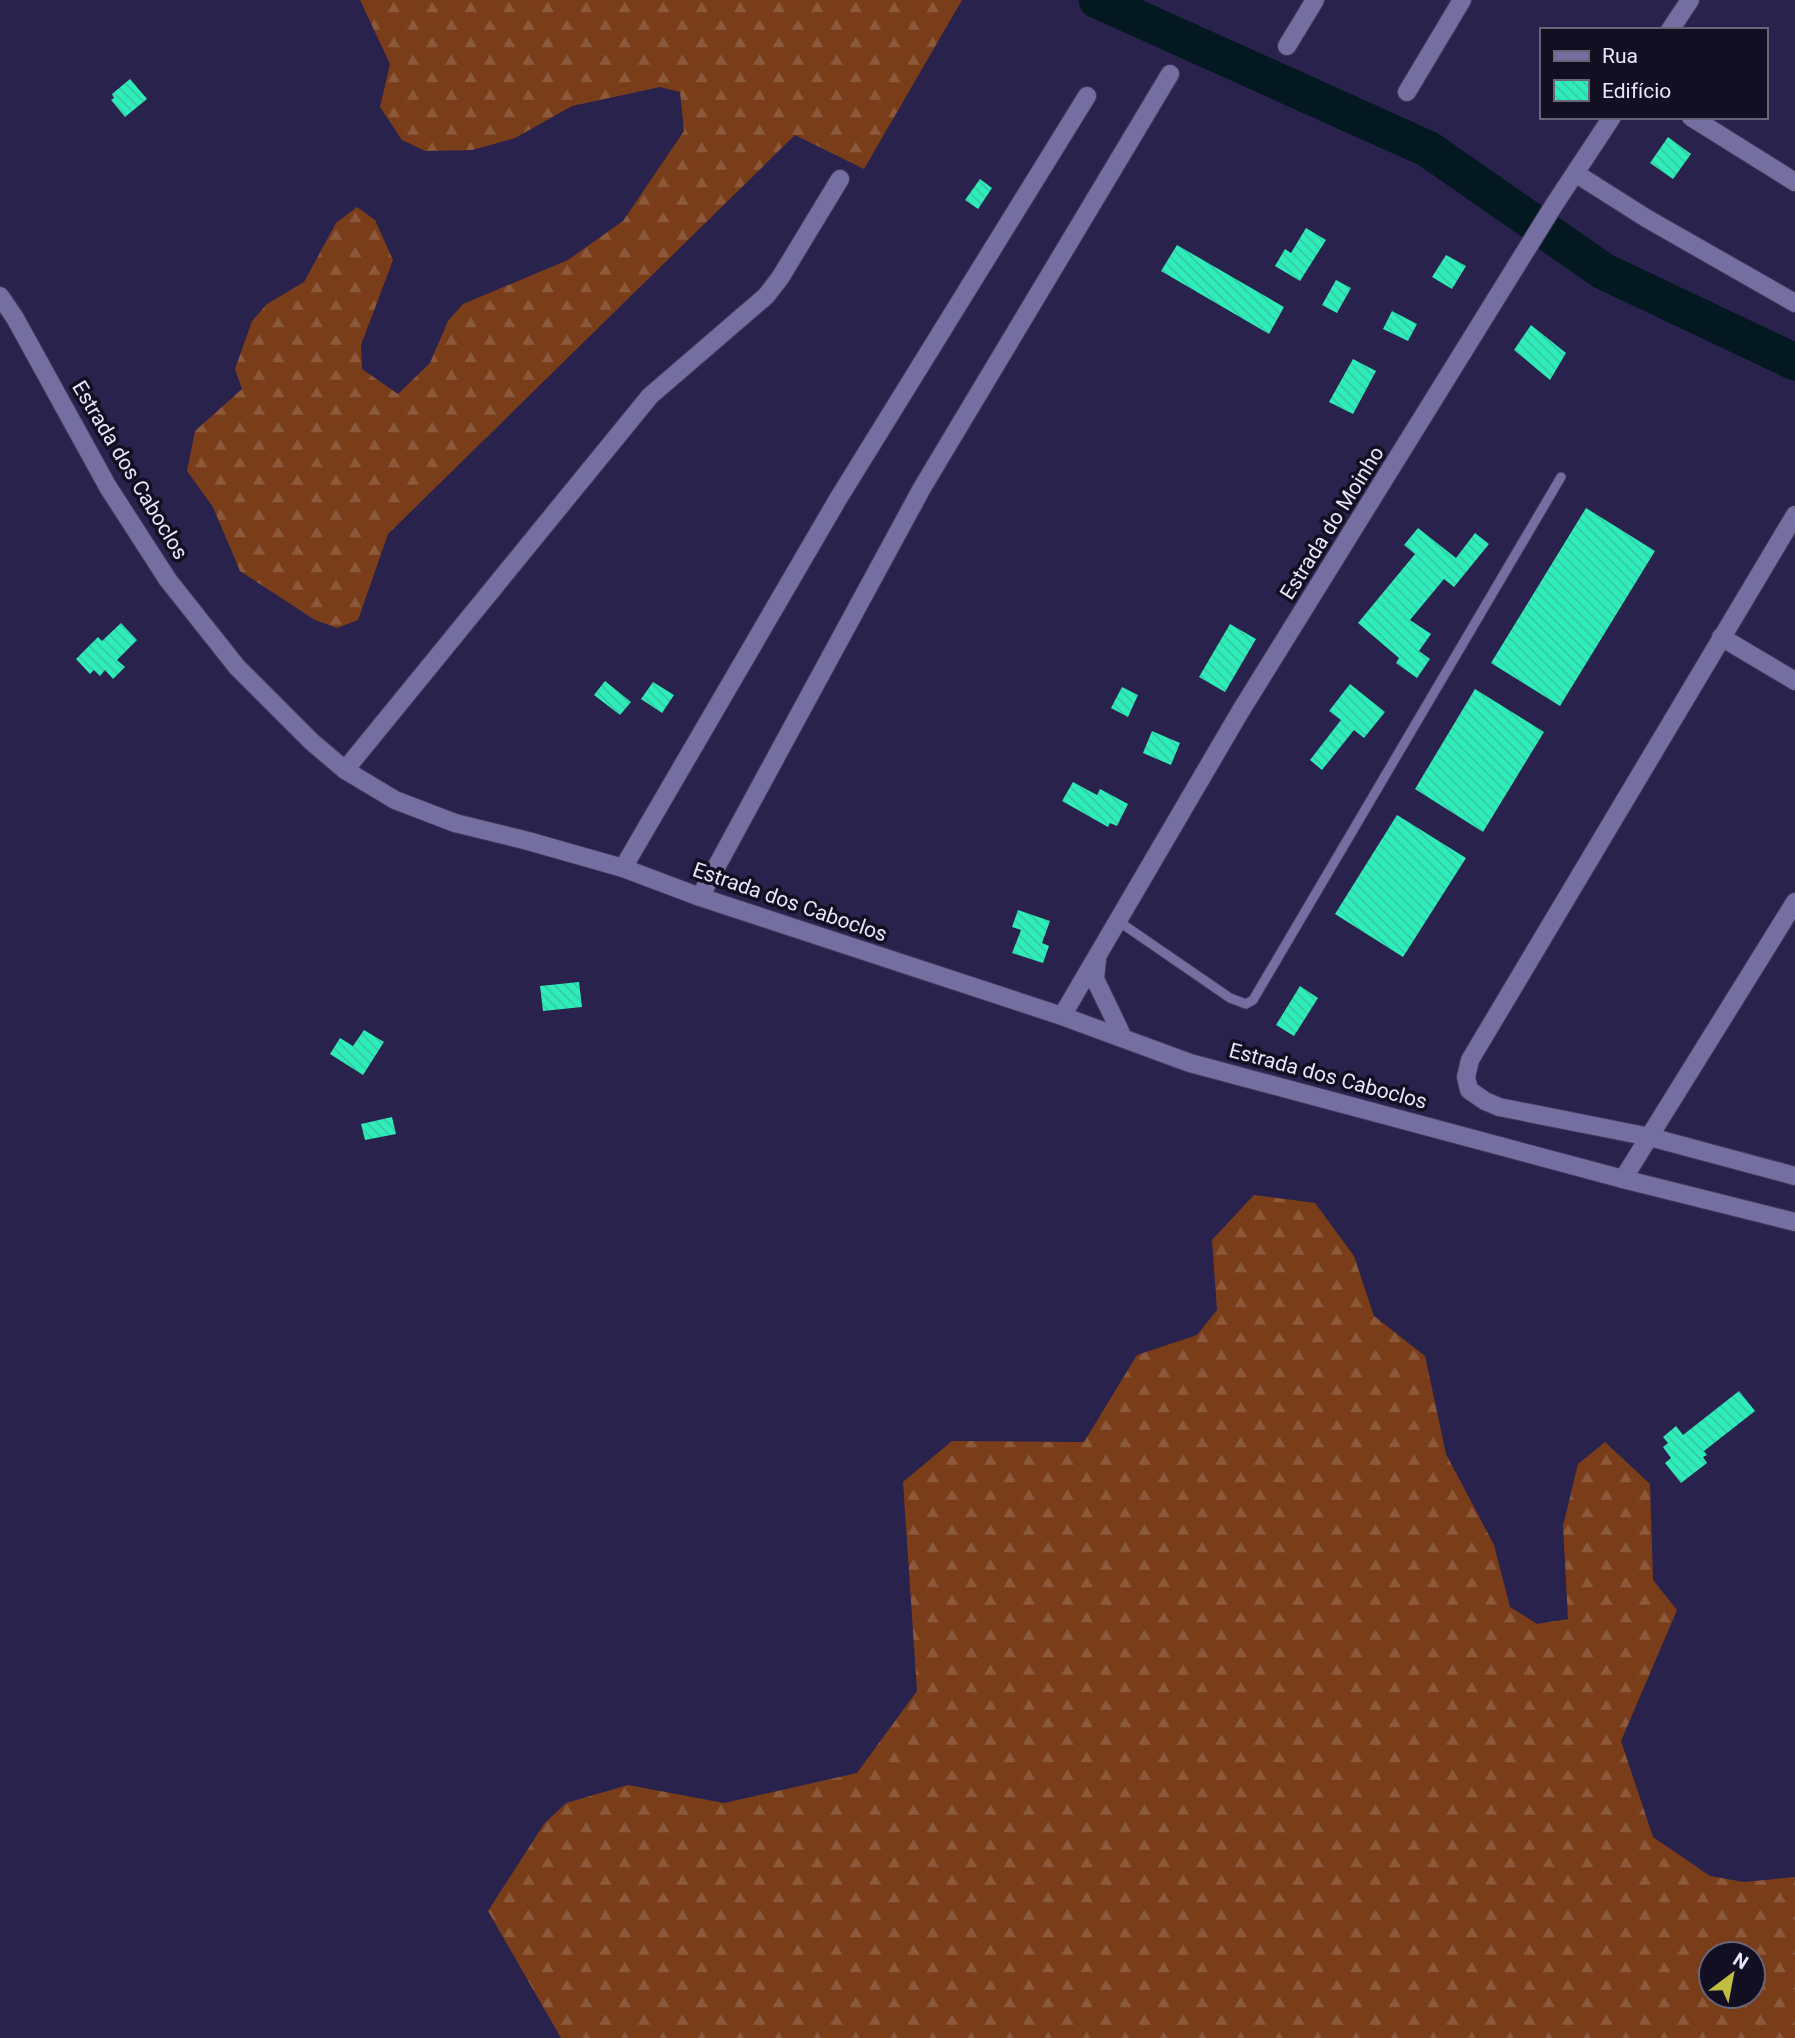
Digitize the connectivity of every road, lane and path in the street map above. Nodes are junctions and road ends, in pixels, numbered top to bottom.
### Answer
1 (1315, 0) edge
2 (1462, 0) edge
3 (1690, 0) edge
4 (1671, 28) edge
5 (1287, 46) dead end
6 (1170, 74) dead end
7 (1407, 92) dead end
8 (1087, 96) dead end
9 (1611, 119) edge
10 (1695, 119) edge
11 (1575, 173) junction
12 (840, 179) dead end
13 (1795, 182) edge
14 (0, 296) edge
15 (1795, 303) edge
16 (1561, 477) dead end
17 (1795, 515) edge
18 (1721, 637) junction
19 (1795, 681) edge
20 (345, 770) junction
21 (623, 868) junction
22 (701, 897) junction
23 (1795, 902) edge
24 (1118, 921) junction
25 (1097, 957) junction
26 (1062, 1016) junction
27 (1118, 1036) junction
28 (1650, 1137) junction
29 (1795, 1177) edge
30 (1623, 1179) junction
31 (1795, 1222) edge

1 - 5 street
2 - 7 street
3 - 4 street
6 - 22 street
8 - 21 street
9 - 11 street, Estrada do Moinho
10 - 13 street
11 - 15 street
11 - 24 street, Estrada do Moinho
12 - 20 street
14 - 20 street, Estrada dos Caboclos
16 - 24 lane
17 - 18 street
18 - 19 street
18 - 28 street
20 - 21 street, Estrada dos Caboclos
21 - 22 street, Estrada dos Caboclos
22 - 26 street, Estrada dos Caboclos
23 - 28 street
24 - 25 street, Estrada do Moinho
25 - 26 street, Estrada do Moinho
25 - 27 street
26 - 27 street, Estrada dos Caboclos
27 - 30 street, Estrada dos Caboclos
28 - 29 street
28 - 30 street
30 - 31 street, Estrada dos Caboclos

